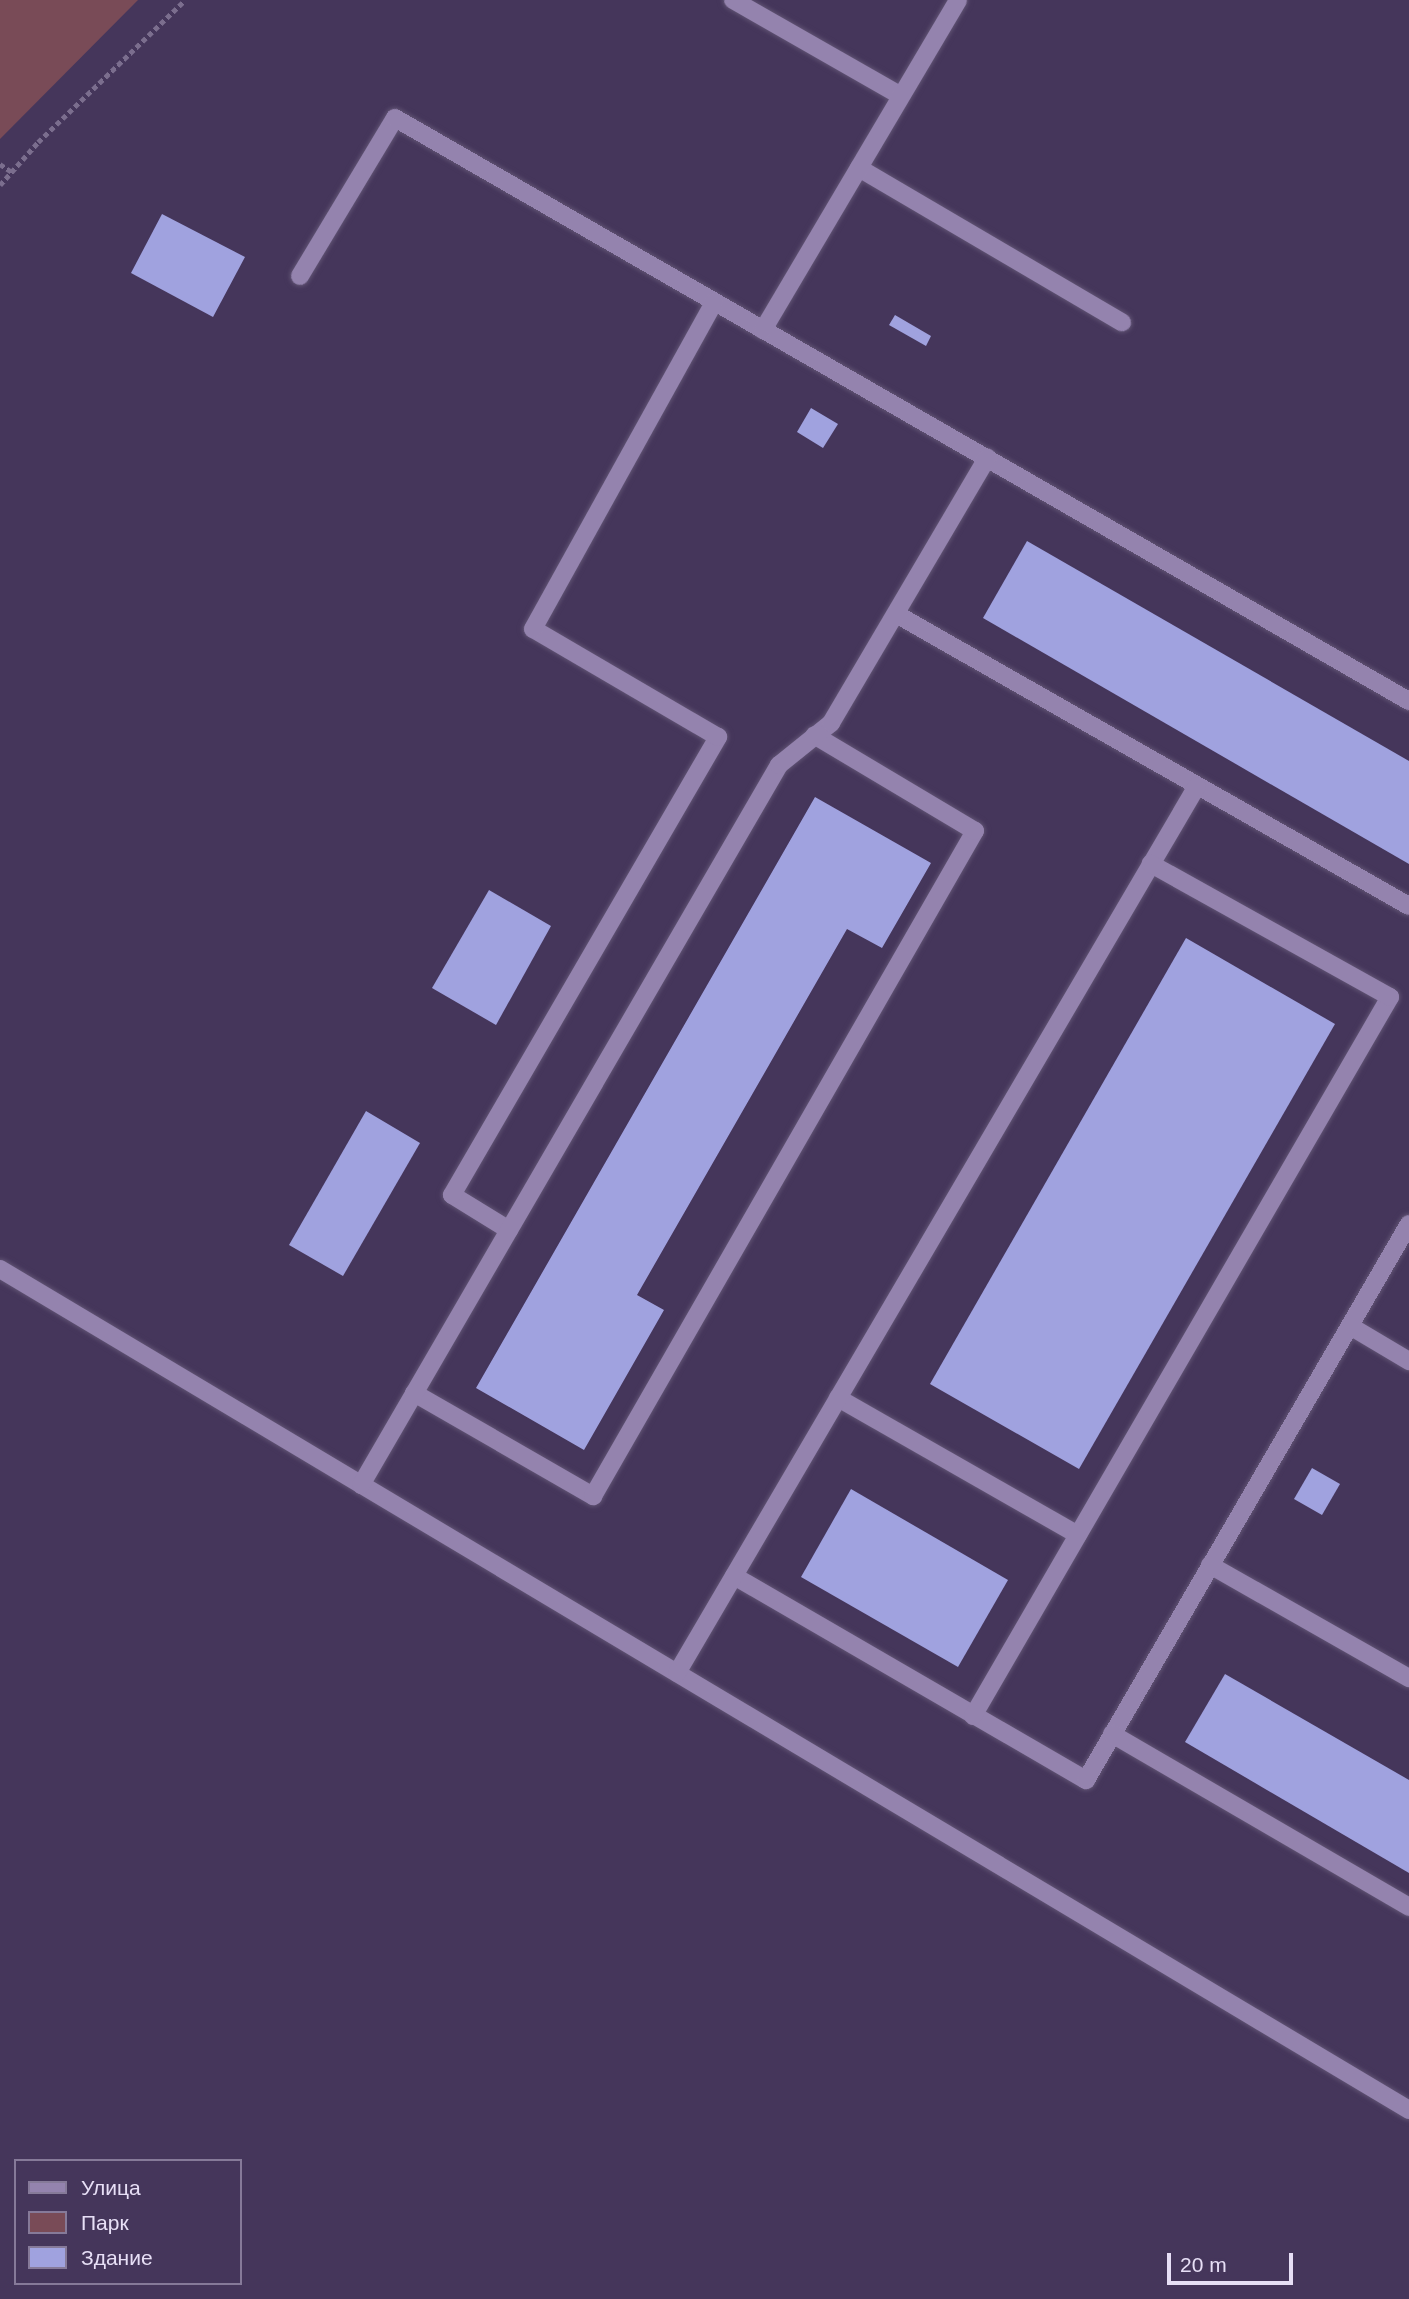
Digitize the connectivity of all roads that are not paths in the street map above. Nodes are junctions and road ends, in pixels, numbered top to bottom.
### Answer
1 (733, 0) edge
2 (958, 0) edge
3 (901, 96) junction
4 (859, 168) junction
5 (300, 276) dead end
6 (714, 302) junction
7 (1122, 322) dead end
8 (763, 330) junction
9 (987, 458) junction
10 (896, 614) junction
11 (1409, 701) edge
12 (814, 735) junction
13 (1196, 786) junction
14 (1151, 864) junction
15 (1409, 906) edge
16 (1409, 1224) edge
17 (509, 1230) junction
18 (0, 1269) edge
19 (1350, 1326) junction
20 (1409, 1361) edge
21 (414, 1393) junction
22 (838, 1398) junction
23 (361, 1485) junction
24 (1078, 1535) junction
25 (1210, 1566) junction
26 (734, 1576) junction
27 (677, 1673) junction
28 (1409, 1678) edge
29 (973, 1716) junction
30 (1112, 1734) junction
31 (1409, 1907) edge
32 (1409, 2110) edge

1 - 3 lane
2 - 3 lane
3 - 4 lane
4 - 7 lane
4 - 8 lane
5 - 6 lane
6 - 8 lane
6 - 17 lane
8 - 9 lane
9 - 10 lane
9 - 11 lane
10 - 12 lane
10 - 13 lane
12 - 17 lane
12 - 21 lane
13 - 14 lane
13 - 15 lane
14 - 22 lane
14 - 24 lane
16 - 19 lane
17 - 21 lane
18 - 23 lane
19 - 20 lane
19 - 25 lane
21 - 23 lane
22 - 24 lane
22 - 26 lane
23 - 27 lane
24 - 29 lane
25 - 28 lane
25 - 30 lane
26 - 27 lane
26 - 29 lane
27 - 32 lane
29 - 30 lane
30 - 31 lane

